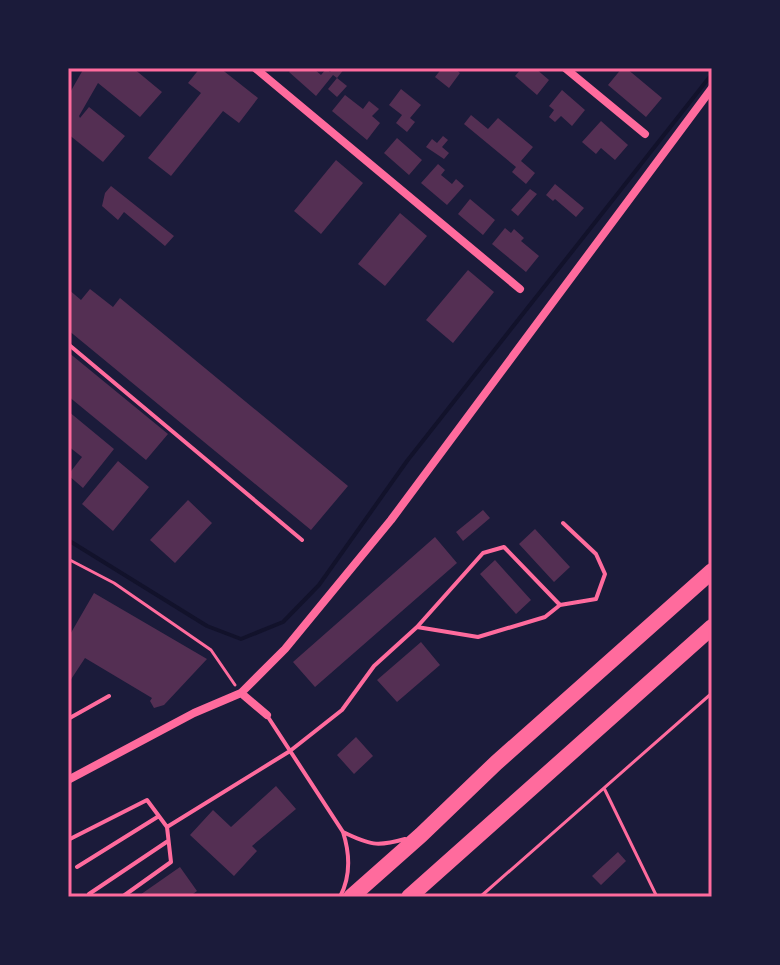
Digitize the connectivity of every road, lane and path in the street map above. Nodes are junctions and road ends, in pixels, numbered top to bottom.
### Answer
1 (255, 68) edge
2 (565, 68) edge
3 (712, 88) edge
4 (645, 134) dead end
5 (520, 289) dead end
6 (68, 344) edge
7 (563, 523) dead end
8 (302, 540) dead end
9 (68, 559) edge
10 (712, 571) edge
11 (560, 605) junction
12 (417, 627) junction
13 (712, 627) edge
14 (241, 693) junction
15 (712, 693) edge
16 (109, 696) dead end
17 (267, 715) joint
18 (68, 719) edge
19 (290, 751) junction
20 (68, 780) edge
21 (604, 788) junction
22 (159, 816) junction
23 (167, 827) junction
24 (343, 832) junction
25 (421, 835) junction
26 (68, 840) edge
27 (168, 841) junction
28 (77, 867) dead end
29 (89, 894) dead end
30 (122, 897) edge
31 (340, 897) edge
32 (351, 897) edge
33 (409, 897) edge
34 (480, 897) edge
35 (657, 897) edge

1 - 5 street
2 - 4 street
3 - 14 street
6 - 8 lane
7 - 11 lane
9 - 14 path
10 - 25 highway
11 - 12 lane
11 - 12 lane
12 - 19 lane
13 - 33 highway
14 - 17 street
14 - 20 street
15 - 21 path
16 - 18 lane
17 - 19 lane
19 - 23 lane
19 - 24 lane
21 - 34 path
21 - 35 path
22 - 23 lane
22 - 26 lane
22 - 28 lane
23 - 27 lane
24 - 25 lane
24 - 31 lane
25 - 32 highway
27 - 29 lane
27 - 30 lane

